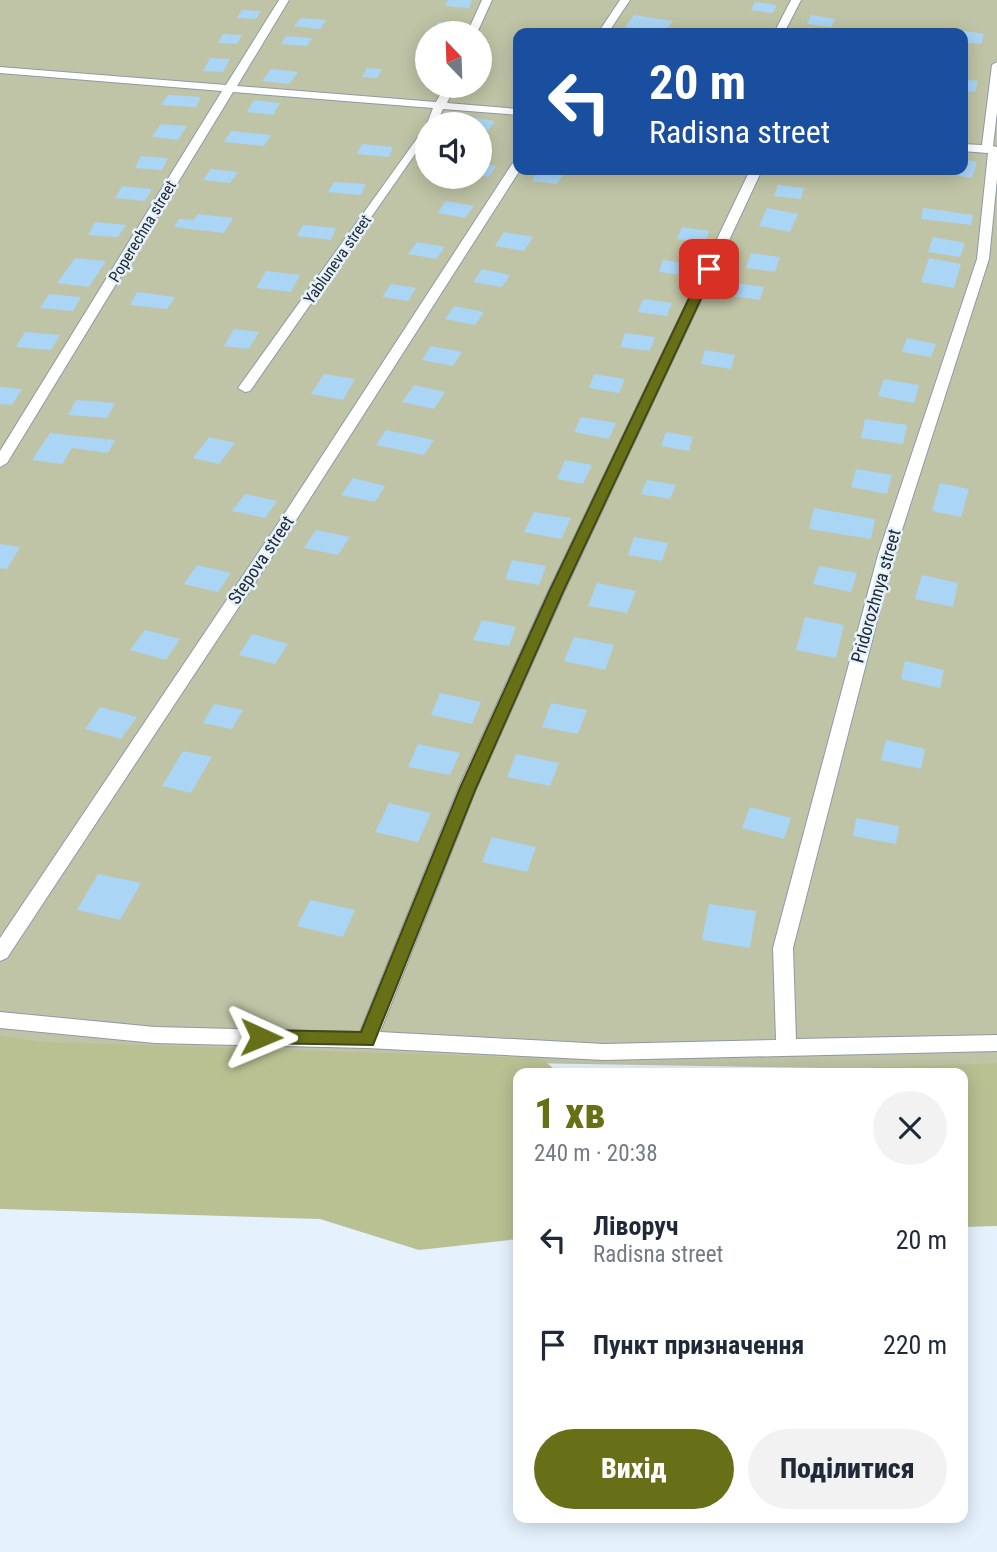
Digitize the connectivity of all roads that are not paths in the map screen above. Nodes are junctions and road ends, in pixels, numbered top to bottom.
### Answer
1 (284, 0) edge
2 (487, 0) edge
3 (625, 0) edge
4 (796, 0) edge
5 (477, 21) edge
6 (606, 28) edge
7 (782, 28) edge
8 (997, 65) edge
9 (0, 70) edge
10 (229, 89) junction
11 (445, 98) edge
12 (442, 105) junction
13 (438, 112) edge
14 (513, 112) edge
15 (415, 146) edge
16 (968, 148) edge
17 (992, 150) edge
18 (513, 172) edge
19 (754, 175) edge
20 (245, 387) dead end
21 (0, 463) edge
22 (0, 953) edge
23 (0, 1020) edge
24 (367, 1040) junction
25 (997, 1043) edge
26 (786, 1048) junction

1 - 10 lane, Poperechna street
2 - 5 lane
3 - 6 lane
4 - 7 lane
8 - 17 lane, Pridorozhnya street
9 - 10 lane
10 - 12 lane
10 - 21 lane, Poperechna street
11 - 12 lane
12 - 13 lane
12 - 14 lane
15 - 20 lane, Yabluneva street
16 - 17 lane
17 - 26 lane, Pridorozhnya street
18 - 22 lane, Stepova street
19 - 24 lane
23 - 24 lane
24 - 26 lane
25 - 26 lane

